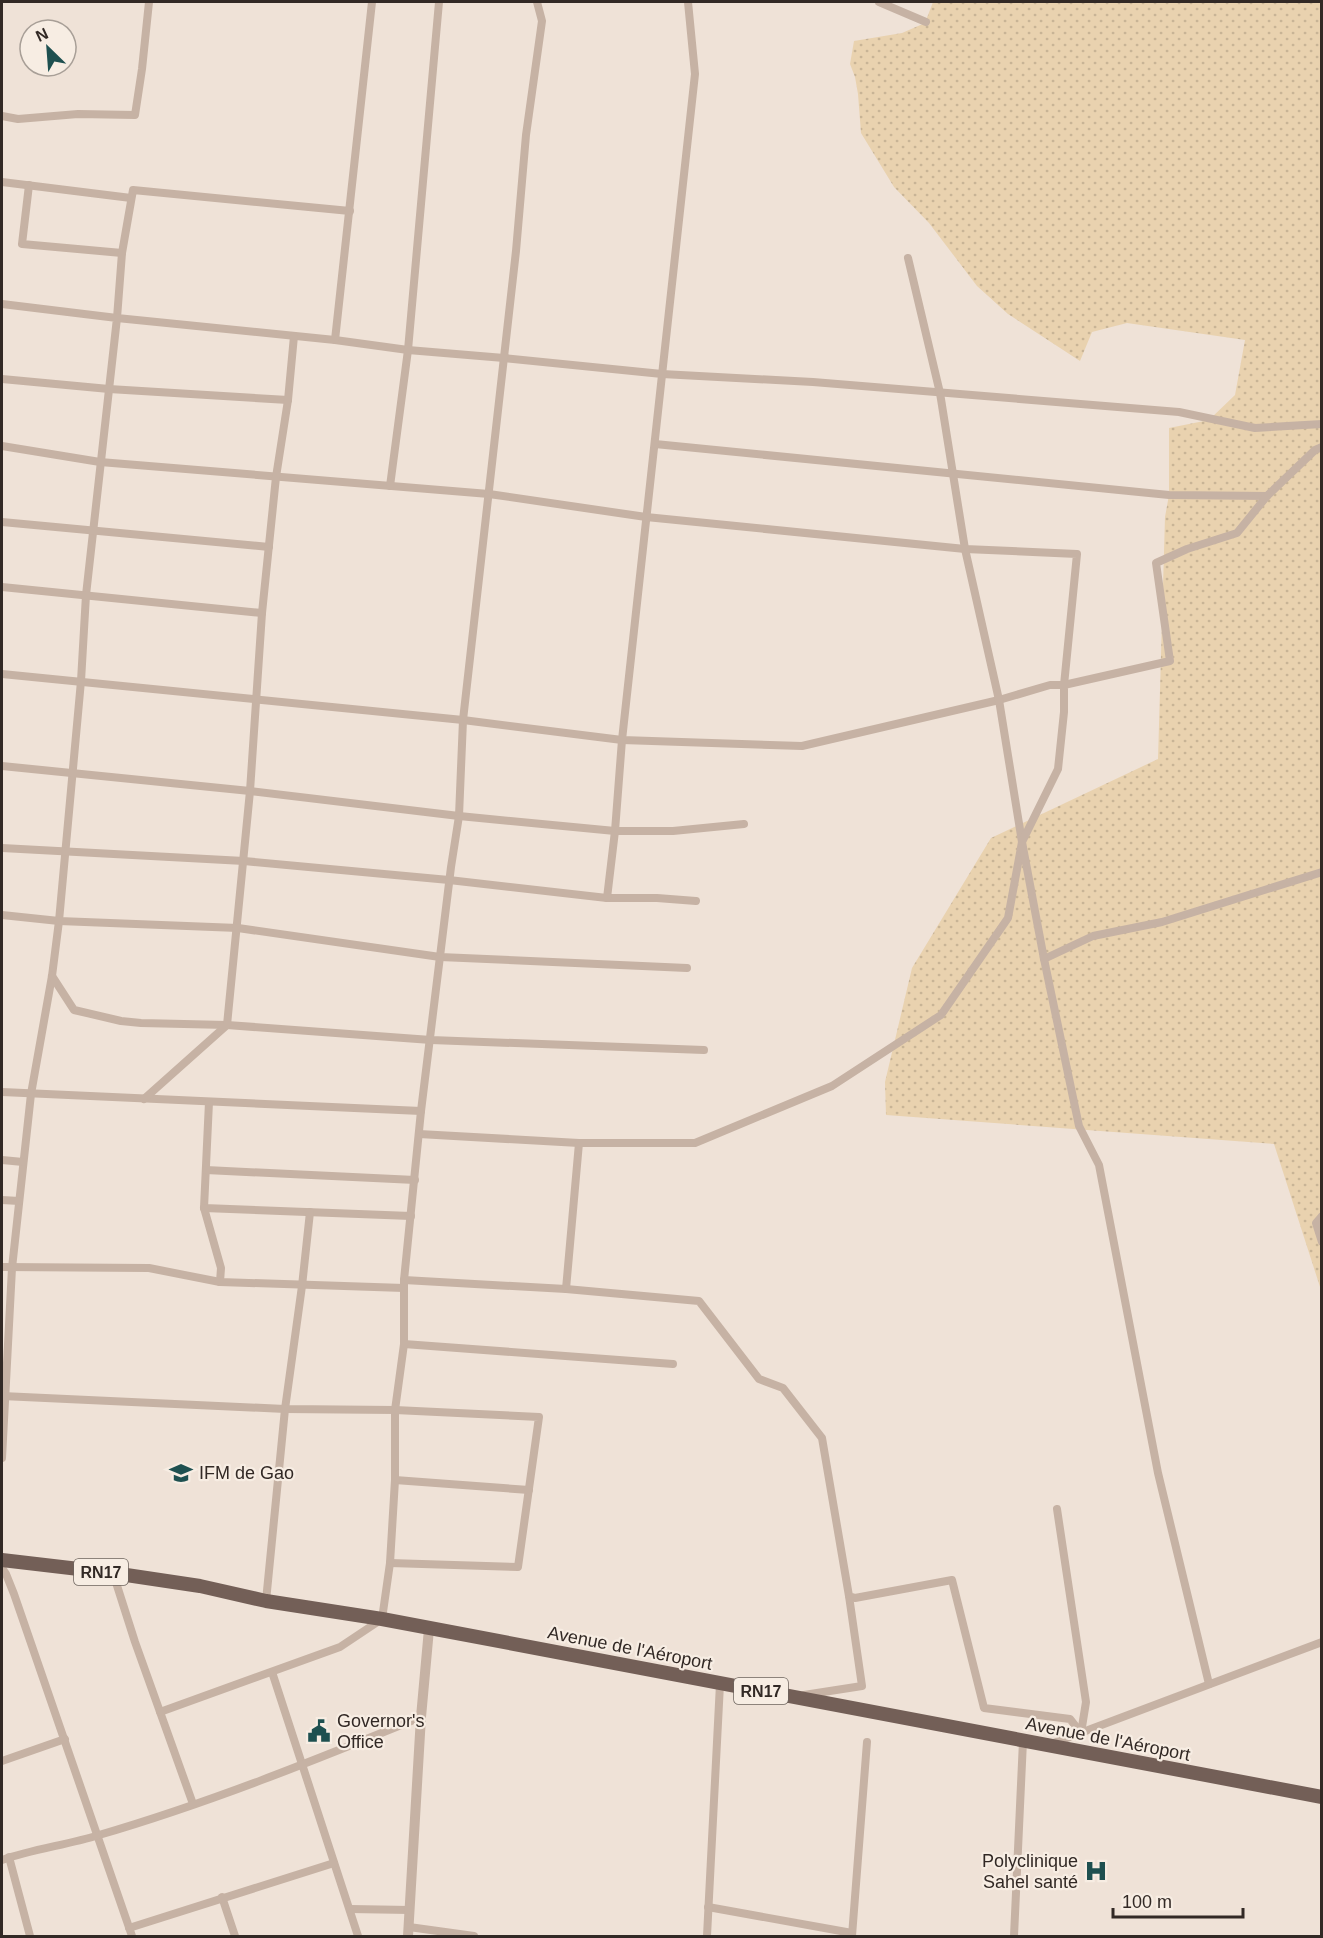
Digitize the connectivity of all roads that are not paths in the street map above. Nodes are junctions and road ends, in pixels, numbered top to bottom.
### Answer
1 (149, 2) edge
2 (372, 2) edge
3 (439, 2) edge
4 (537, 2) edge
5 (688, 2) edge
6 (879, 2) edge
7 (926, 22) dead end
8 (2, 116) edge
9 (2, 182) edge
10 (29, 185) junction
11 (131, 198) junction
12 (350, 211) junction
13 (122, 253) junction
14 (908, 258) dead end
15 (2, 304) edge
16 (117, 318) junction
17 (294, 336) junction
18 (334, 340) junction
19 (408, 351) junction
20 (504, 358) junction
21 (662, 374) junction
22 (2, 379) edge
23 (109, 389) junction
24 (940, 393) junction
25 (288, 400) junction
26 (1322, 424) edge
27 (654, 444) junction
28 (2, 446) edge
29 (1322, 447) edge
30 (100, 462) junction
31 (953, 473) junction
32 (276, 477) junction
33 (390, 486) junction
34 (489, 494) junction
35 (1267, 496) junction
36 (646, 517) junction
37 (2, 522) edge
38 (93, 531) junction
39 (269, 547) junction
40 (965, 549) junction
41 (2, 587) edge
42 (86, 595) junction
43 (262, 613) junction
44 (2, 674) edge
45 (81, 681) junction
46 (1064, 685) junction
47 (256, 700) junction
48 (999, 700) junction
49 (463, 720) junction
50 (622, 740) junction
51 (2, 766) edge
52 (73, 774) junction
53 (250, 791) junction
54 (459, 816) junction
55 (744, 824) dead end
56 (615, 831) junction
57 (1022, 842) junction
58 (2, 848) edge
59 (66, 850) junction
60 (244, 861) junction
61 (1322, 872) edge
62 (449, 879) junction
63 (607, 898) junction
64 (696, 901) dead end
65 (2, 915) edge
66 (59, 921) junction
67 (238, 928) junction
68 (440, 957) junction
69 (1044, 959) junction
70 (687, 968) dead end
71 (52, 976) junction
72 (227, 1025) junction
73 (431, 1040) junction
74 (704, 1050) dead end
75 (2, 1092) edge
76 (31, 1094) junction
77 (144, 1099) junction
78 (209, 1102) junction
79 (421, 1112) junction
80 (419, 1134) junction
81 (579, 1143) junction
82 (2, 1160) edge
83 (23, 1162) junction
84 (206, 1170) junction
85 (415, 1180) junction
86 (2, 1200) edge
87 (19, 1201) junction
88 (204, 1208) junction
89 (310, 1212) junction
90 (411, 1216) junction
91 (1322, 1216) edge
92 (1322, 1242) edge
93 (2, 1267) edge
94 (12, 1268) junction
95 (220, 1282) junction
96 (404, 1284) junction
97 (302, 1286) junction
98 (566, 1289) junction
99 (404, 1344) junction
100 (673, 1364) dead end
101 (4, 1396) edge
102 (285, 1409) junction
103 (395, 1410) junction
104 (2, 1458) edge
105 (395, 1480) junction
106 (529, 1490) junction
107 (1057, 1509) dead end
108 (2, 1560) edge
109 (390, 1563) junction
110 (2, 1568) edge
111 (113, 1573) junction
112 (849, 1596) junction
113 (266, 1600) junction
114 (382, 1619) junction
115 (429, 1629) junction
116 (1322, 1642) edge
117 (272, 1672) junction
118 (720, 1684) junction
119 (1209, 1684) junction
120 (791, 1697) junction
121 (160, 1712) junction
122 (421, 1717) junction
123 (1082, 1733) junction
124 (65, 1739) junction
125 (1023, 1741) junction
126 (867, 1742) dead end
127 (1047, 1746) junction
128 (2, 1761) edge
129 (303, 1765) junction
130 (1322, 1797) edge
131 (193, 1804) junction
132 (98, 1836) junction
133 (5, 1859) edge
134 (334, 1863) junction
135 (222, 1898) junction
136 (708, 1907) junction
137 (350, 1909) junction
138 (410, 1910) junction
139 (130, 1932) edge
140 (408, 1932) edge
141 (852, 1935) edge
142 (30, 1936) edge
143 (235, 1936) edge
144 (358, 1936) edge
145 (474, 1936) edge
146 (707, 1936) edge
147 (1014, 1936) edge

1 - 8 street
2 - 12 street
3 - 19 street
4 - 20 street
5 - 21 street
6 - 7 street
9 - 10 street
10 - 11 street
10 - 13 street
11 - 12 street
11 - 13 street
12 - 18 street
13 - 16 street
14 - 24 street
15 - 16 street
16 - 17 street
16 - 23 street
17 - 18 street
17 - 25 street
18 - 19 street
19 - 20 street
19 - 33 street
20 - 21 street
20 - 34 street
21 - 24 street
21 - 27 street
22 - 23 street
23 - 25 street
23 - 30 street
24 - 26 street
24 - 31 street
25 - 32 street
27 - 31 street
27 - 36 street
28 - 30 street
29 - 35 street
30 - 32 street
30 - 38 street
31 - 35 street
31 - 40 street
32 - 33 street
32 - 39 street
33 - 34 street
34 - 36 street
34 - 49 street
35 - 46 street
36 - 40 street
36 - 50 street
37 - 38 street
38 - 39 street
38 - 42 street
39 - 43 street
40 - 46 street
40 - 48 street
41 - 42 street
42 - 43 street
42 - 45 street
43 - 47 street
44 - 45 street
45 - 47 street
45 - 52 street
46 - 48 street
46 - 57 street
47 - 49 street
47 - 53 street
48 - 50 street
48 - 57 street
49 - 50 street
49 - 54 street
50 - 56 street
51 - 52 street
52 - 53 street
52 - 59 street
53 - 54 street
53 - 60 street
54 - 56 street
54 - 62 street
55 - 56 street
56 - 63 street
57 - 69 street
57 - 81 street
58 - 59 street
59 - 60 street
59 - 66 street
60 - 62 street
60 - 67 street
61 - 69 street
62 - 63 street
62 - 68 street
63 - 64 street
65 - 66 street
66 - 67 street
66 - 71 street
67 - 68 street
67 - 72 street
68 - 70 street
68 - 73 street
69 - 119 street
71 - 72 street
71 - 76 street
72 - 73 street
72 - 77 street
73 - 74 street
73 - 79 street
75 - 76 street
76 - 77 street
76 - 83 street
77 - 78 street
78 - 79 street
78 - 84 street
79 - 80 street
80 - 81 street
80 - 85 street
81 - 98 street
82 - 83 street
83 - 87 street
84 - 85 street
84 - 88 street
85 - 90 street
86 - 87 street
87 - 94 street
88 - 89 street
88 - 95 street
89 - 90 street
89 - 97 street
90 - 96 street
91 - 92 street
93 - 94 street
94 - 95 street
94 - 101 street
95 - 97 street
96 - 97 street
96 - 98 street
96 - 99 street
97 - 102 street
98 - 112 street
99 - 100 street
99 - 103 street
101 - 102 street
101 - 104 street
102 - 103 street
102 - 113 street
103 - 105 street
103 - 106 street
105 - 106 street
105 - 109 street
106 - 109 street
107 - 123 street
108 - 111 main road, Avenue de l'Aéroport / RN17
109 - 114 street
110 - 124 street
111 - 113 main road, Avenue de l'Aéroport / RN17
111 - 121 street
112 - 120 street
112 - 123 street
113 - 114 main road, Avenue de l'Aéroport / RN17
114 - 115 main road, Avenue de l'Aéroport / RN17
114 - 117 street
115 - 118 main road, Avenue de l'Aéroport / RN17
115 - 122 street
116 - 119 street
117 - 121 street
117 - 129 street
118 - 120 main road, Avenue de l'Aéroport / RN17
118 - 136 street
119 - 123 street
120 - 125 main road, Avenue de l'Aéroport / RN17
121 - 131 street
122 - 129 street
122 - 138 street
123 - 127 street
124 - 128 street
124 - 132 street
125 - 127 main road, Avenue de l'Aéroport / RN17
125 - 147 street
126 - 141 street
127 - 130 main road, Avenue de l'Aéroport / RN17
129 - 131 street
129 - 134 street
131 - 132 street
132 - 133 street
132 - 139 street
133 - 142 street
134 - 135 street
134 - 137 street
135 - 139 street
135 - 143 street
136 - 141 street
136 - 146 street
137 - 138 street
137 - 144 street
138 - 140 street
140 - 145 street

